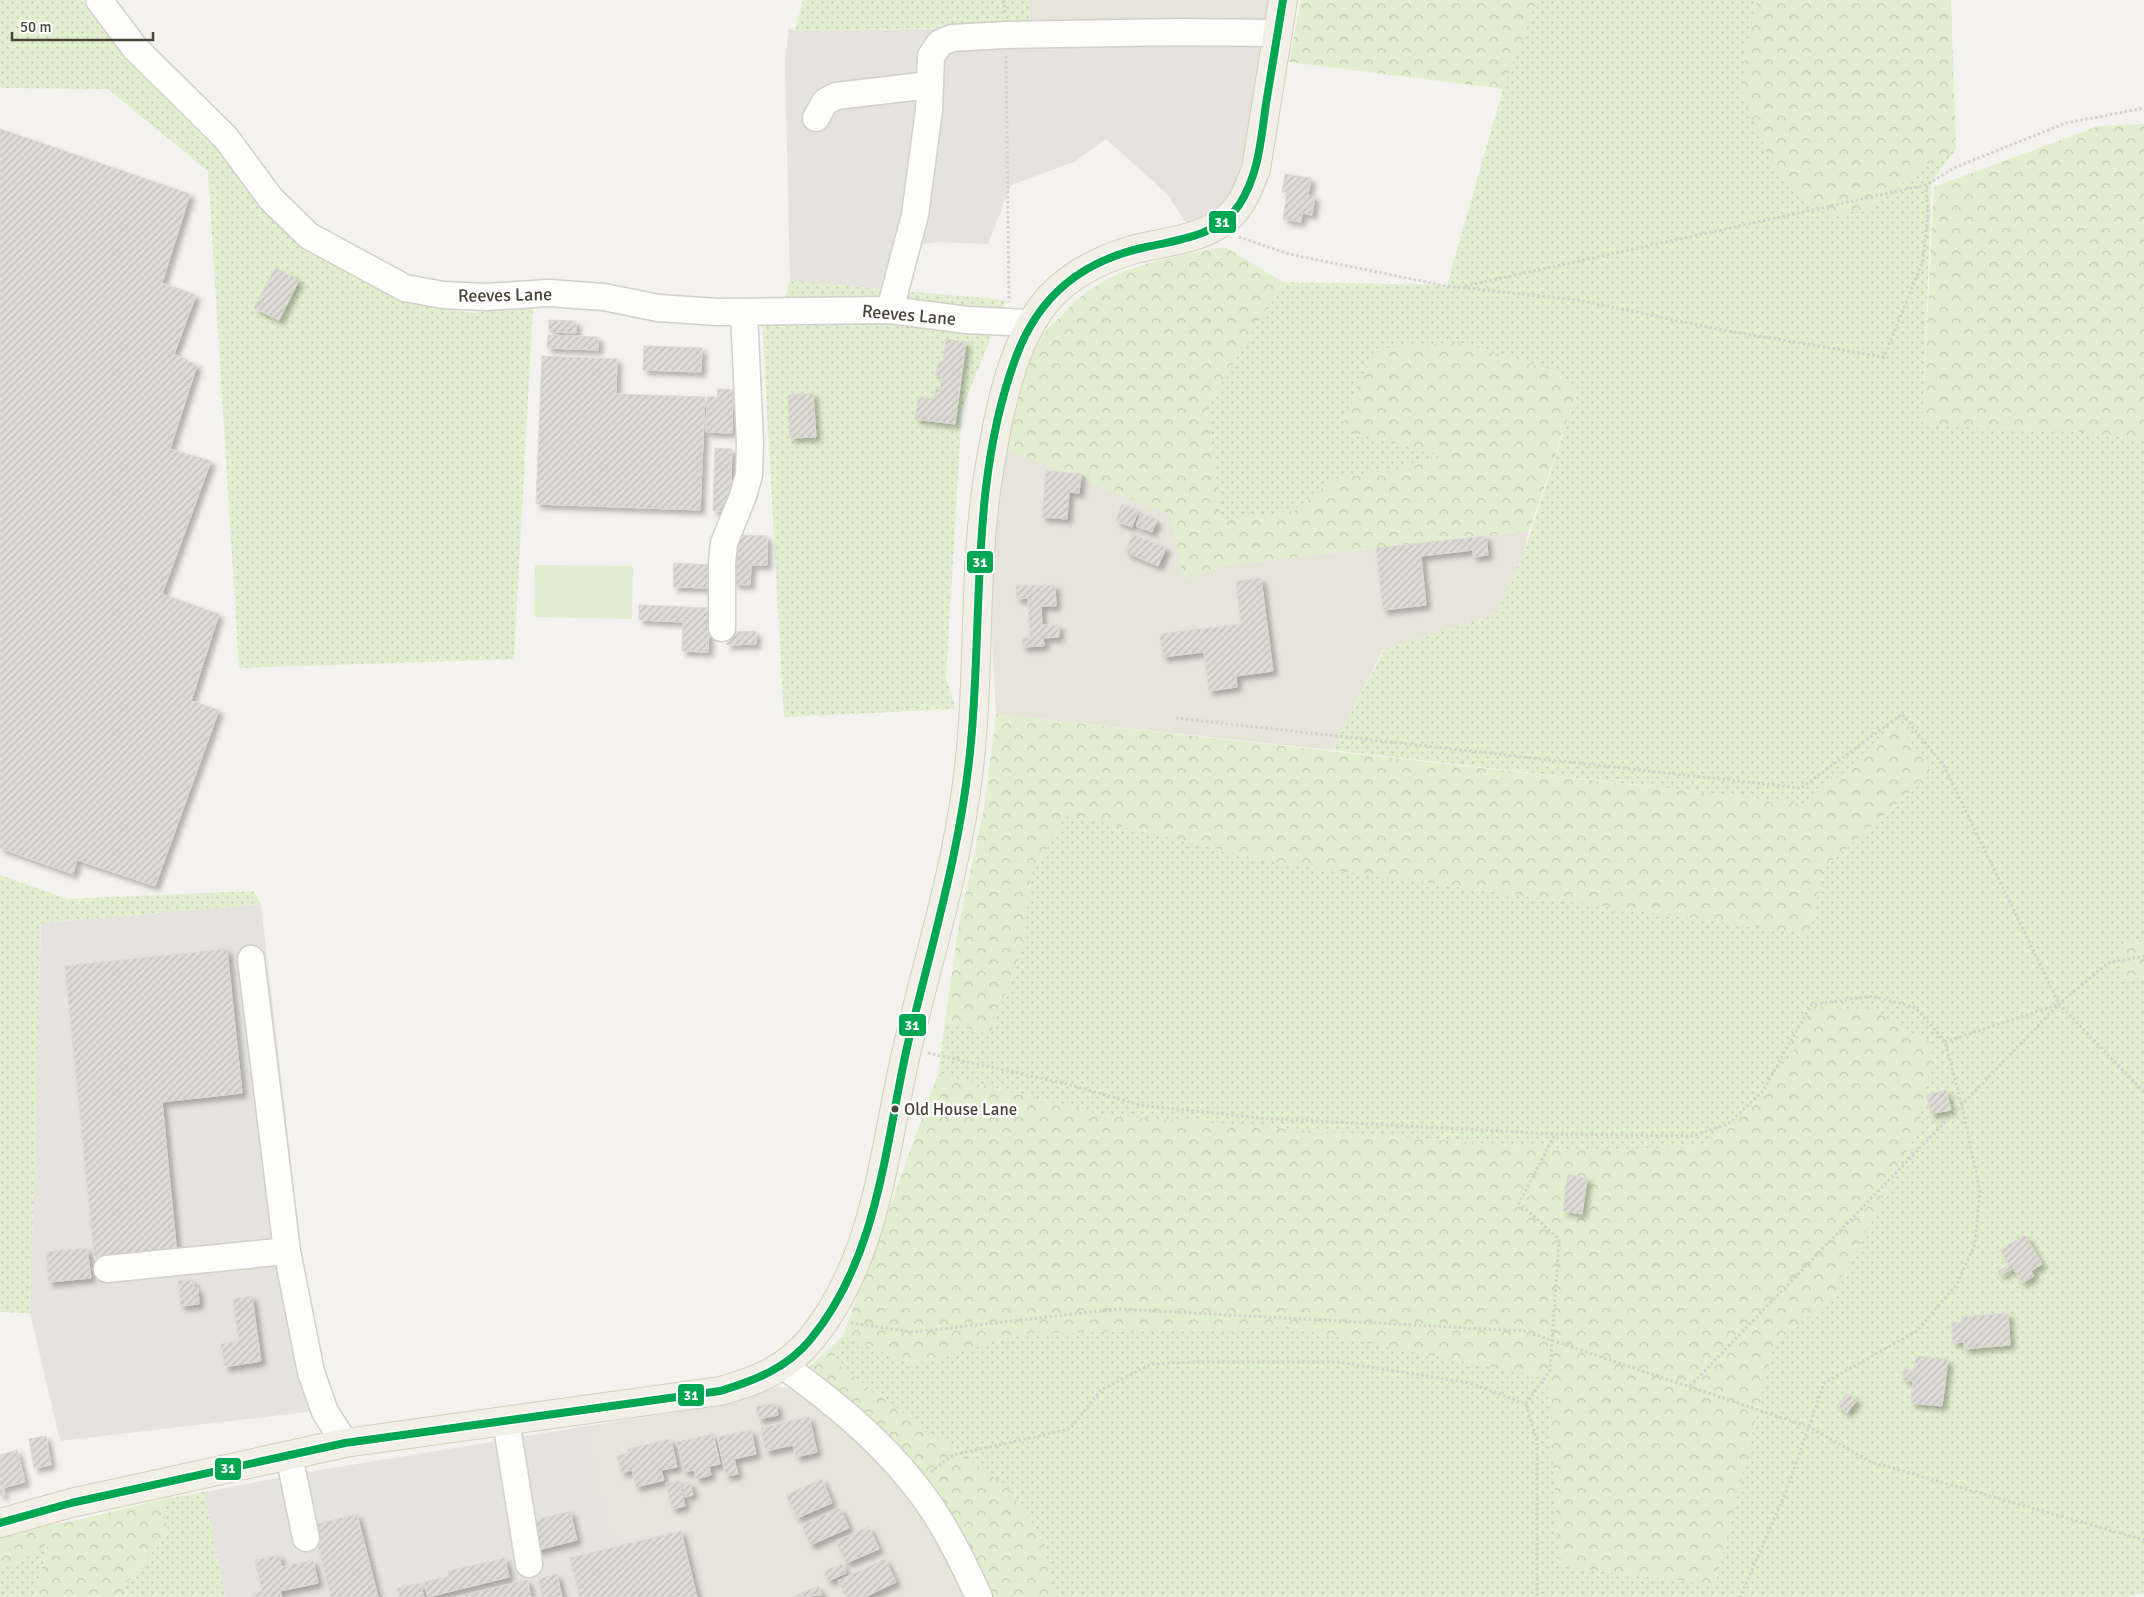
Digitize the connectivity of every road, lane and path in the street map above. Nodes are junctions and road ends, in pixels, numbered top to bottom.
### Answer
1 (98, 0) edge
2 (1004, 0) edge
3 (1283, 0) edge
4 (1278, 33) junction
5 (1005, 35) junction
6 (930, 85) junction
7 (2144, 108) edge
8 (816, 118) dead end
9 (1926, 185) junction
10 (1215, 227) junction
11 (1462, 287) junction
12 (890, 310) junction
13 (744, 312) junction
14 (1020, 322) junction
15 (722, 628) dead end
16 (1176, 718) dead end
17 (2144, 956) edge
18 (251, 959) dead end
19 (2059, 1004) junction
20 (1945, 1042) junction
21 (907, 1047) junction
22 (2144, 1092) edge
23 (1962, 1105) junction
24 (1555, 1134) junction
25 (287, 1250) junction
26 (107, 1269) dead end
27 (825, 1320) junction
28 (1551, 1340) junction
29 (784, 1366) junction
30 (1690, 1386) junction
31 (1526, 1404) junction
32 (506, 1421) junction
33 (1809, 1427) junction
34 (345, 1443) junction
35 (289, 1455) junction
36 (915, 1485) junction
37 (0, 1523) edge
38 (306, 1538) dead end
39 (2144, 1540) edge
40 (529, 1564) dead end
41 (978, 1597) edge
42 (1537, 1597) edge
43 (1740, 1597) edge

1 - 13 street, Reeves Lane
2 - 5 path
3 - 4 main road
4 - 5 street
4 - 10 main road
5 - 6 street
5 - 14 path
6 - 8 street
6 - 12 street
7 - 9 path
9 - 11 path
9 - 11 path
10 - 11 path
10 - 14 main road
12 - 13 street, Reeves Lane
12 - 14 street, Reeves Lane
13 - 15 street
14 - 21 main road
16 - 19 path
17 - 19 path
18 - 25 street
19 - 20 path
19 - 22 path
19 - 23 path
20 - 23 path
20 - 24 path
21 - 24 path
21 - 27 main road
23 - 30 path
23 - 33 path
24 - 28 path
25 - 26 street
25 - 34 street
27 - 28 path
27 - 29 main road
28 - 30 path
28 - 31 path
29 - 32 main road
29 - 36 street
30 - 33 path
31 - 36 path
31 - 42 path
32 - 34 main road
32 - 40 street
33 - 39 path
33 - 43 path
34 - 35 main road
35 - 37 main road
35 - 38 street
36 - 41 street

